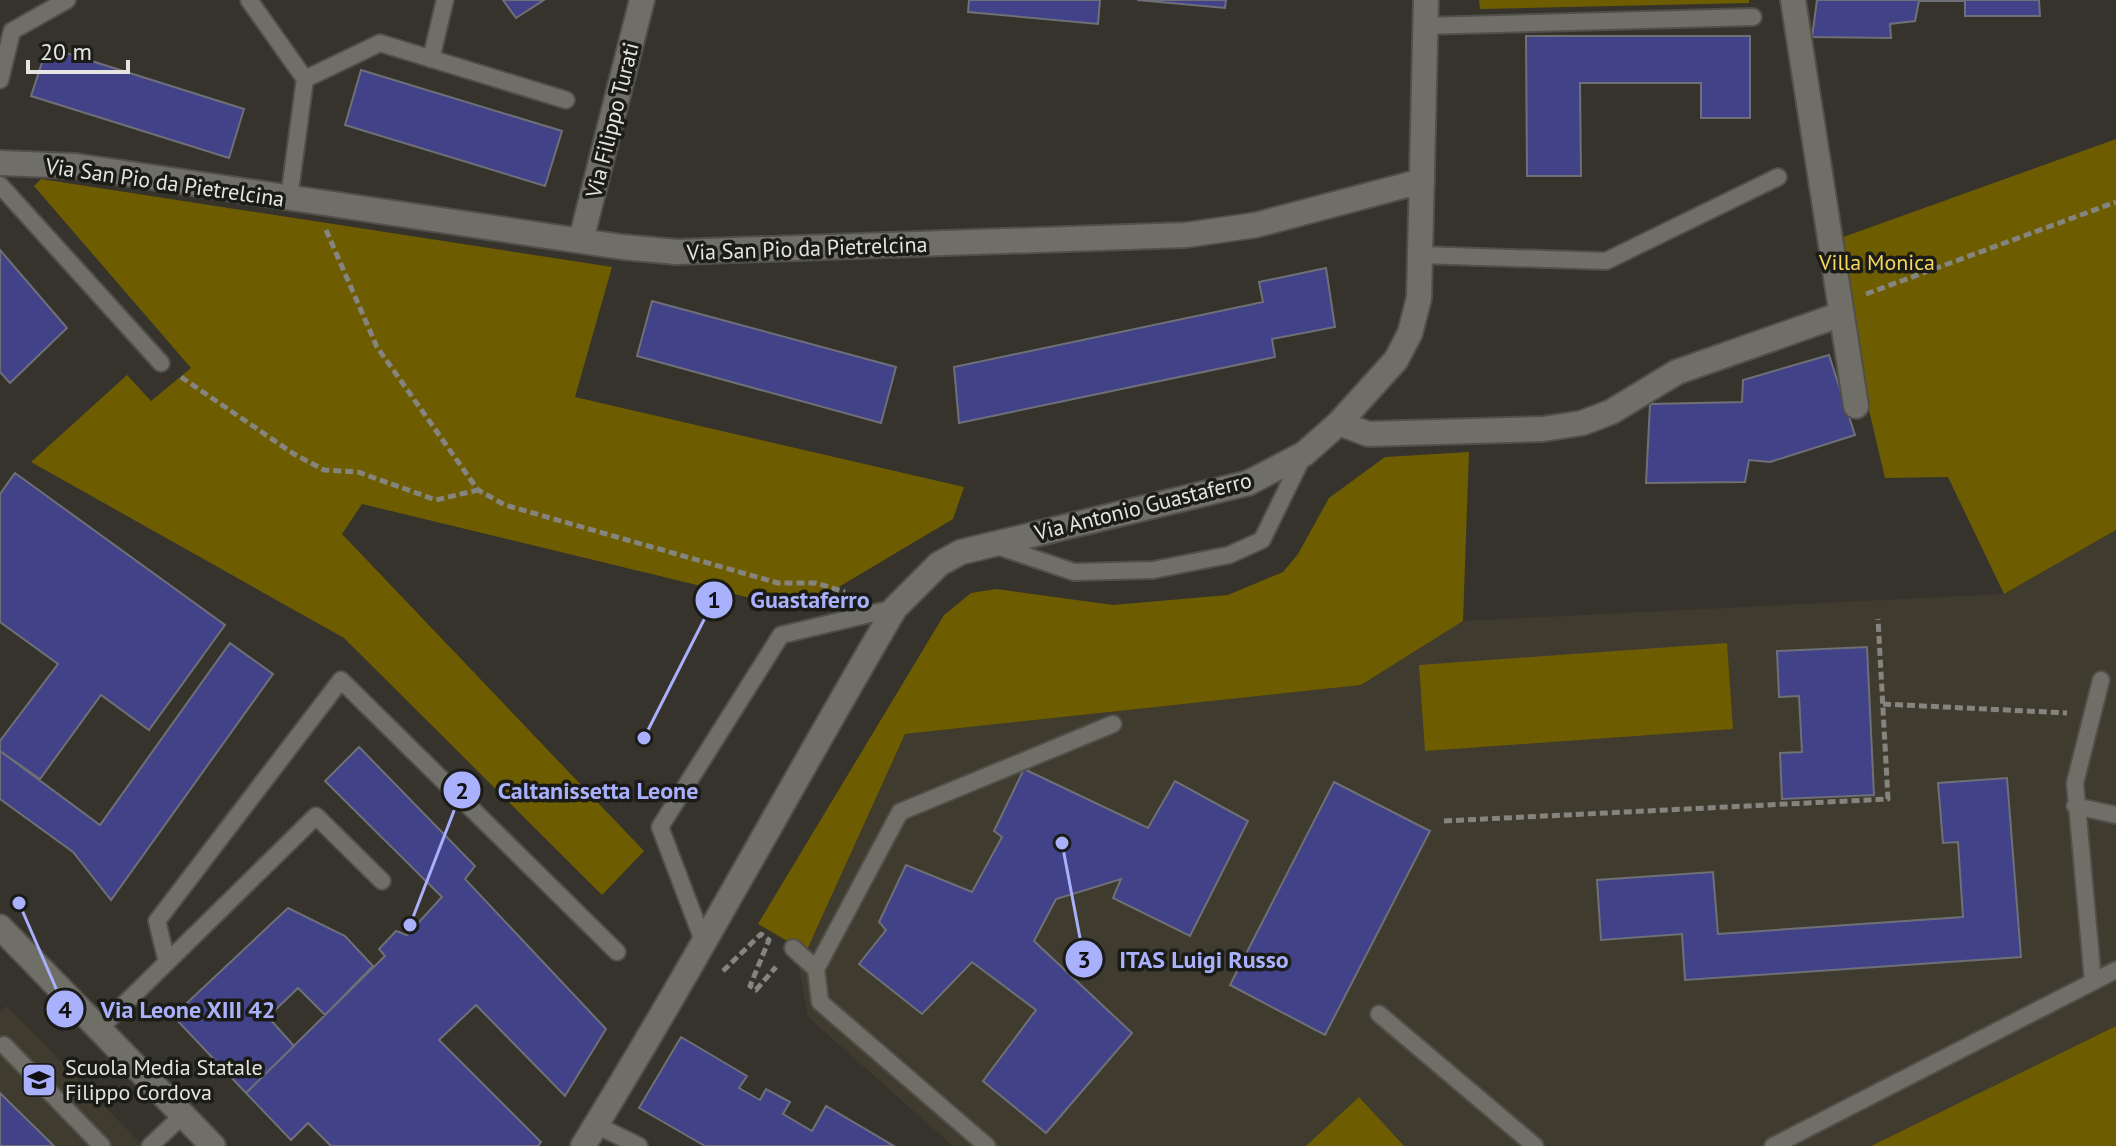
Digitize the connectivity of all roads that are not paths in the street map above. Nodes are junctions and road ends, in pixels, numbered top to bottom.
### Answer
1 (67, 0) edge
2 (249, 0) edge
3 (445, 0) edge
4 (642, 0) edge
5 (1793, 0) edge
6 (1423, 8) edge
7 (1753, 17) dead end
8 (431, 59) junction
9 (305, 79) junction
10 (0, 80) edge
11 (566, 100) dead end
12 (0, 163) edge
13 (1778, 177) dead end
14 (1422, 181) junction
15 (0, 185) edge
16 (289, 198) junction
17 (581, 240) junction
18 (1420, 255) junction
19 (1848, 306) junction
20 (161, 363) road end
21 (1856, 406) dead end
22 (1339, 423) junction
23 (1304, 454) junction
24 (989, 543) junction
25 (895, 608) junction
26 (2101, 680) dead end
27 (1113, 724) dead end
28 (2075, 806) junction
29 (2116, 815) edge
30 (382, 881) dead end
31 (0, 927) edge
32 (704, 943) junction
33 (793, 948) road end
34 (617, 952) dead end
35 (167, 962) junction
36 (816, 969) junction
37 (2116, 970) edge
38 (2093, 981) junction
39 (1379, 1014) dead end
40 (99, 1029) junction
41 (4, 1045) dead end
42 (183, 1115) junction
43 (596, 1125) junction
44 (102, 1146) edge
45 (150, 1146) edge
46 (213, 1146) edge
47 (583, 1146) edge
48 (639, 1146) edge
49 (987, 1146) edge
50 (1535, 1146) edge
51 (1773, 1146) edge

1 - 10 lane
2 - 9 lane
3 - 8 lane
4 - 17 street, Via Filippo Turati
5 - 19 street
6 - 7 lane
6 - 14 street, Via Antonio Guastaferro
8 - 9 lane
8 - 11 lane
9 - 16 lane
12 - 16 street, Via San Pio da Pietrelcina
13 - 18 lane
14 - 17 street, Via San Pio da Pietrelcina
14 - 18 street, Via Antonio Guastaferro
15 - 20 lane
16 - 17 street, Via San Pio da Pietrelcina
18 - 22 street, Via Antonio Guastaferro
19 - 21 street
19 - 22 street
22 - 23 street, Via Antonio Guastaferro
23 - 24 street, Via Antonio Guastaferro
23 - 24 lane
24 - 25 street, Via Antonio Guastaferro
25 - 32 street, Via Antonio Guastaferro
25 - 32 lane
26 - 28 lane
27 - 36 lane
28 - 29 lane
28 - 38 lane
30 - 35 lane
31 - 40 street
32 - 43 street, Via Antonio Guastaferro
33 - 36 lane
34 - 35 lane
35 - 40 lane
36 - 49 lane
37 - 38 lane
38 - 51 lane
39 - 50 lane
40 - 42 street
41 - 44 lane
42 - 45 lane
42 - 46 street
43 - 47 street, Via Antonio Guastaferro
43 - 48 lane

